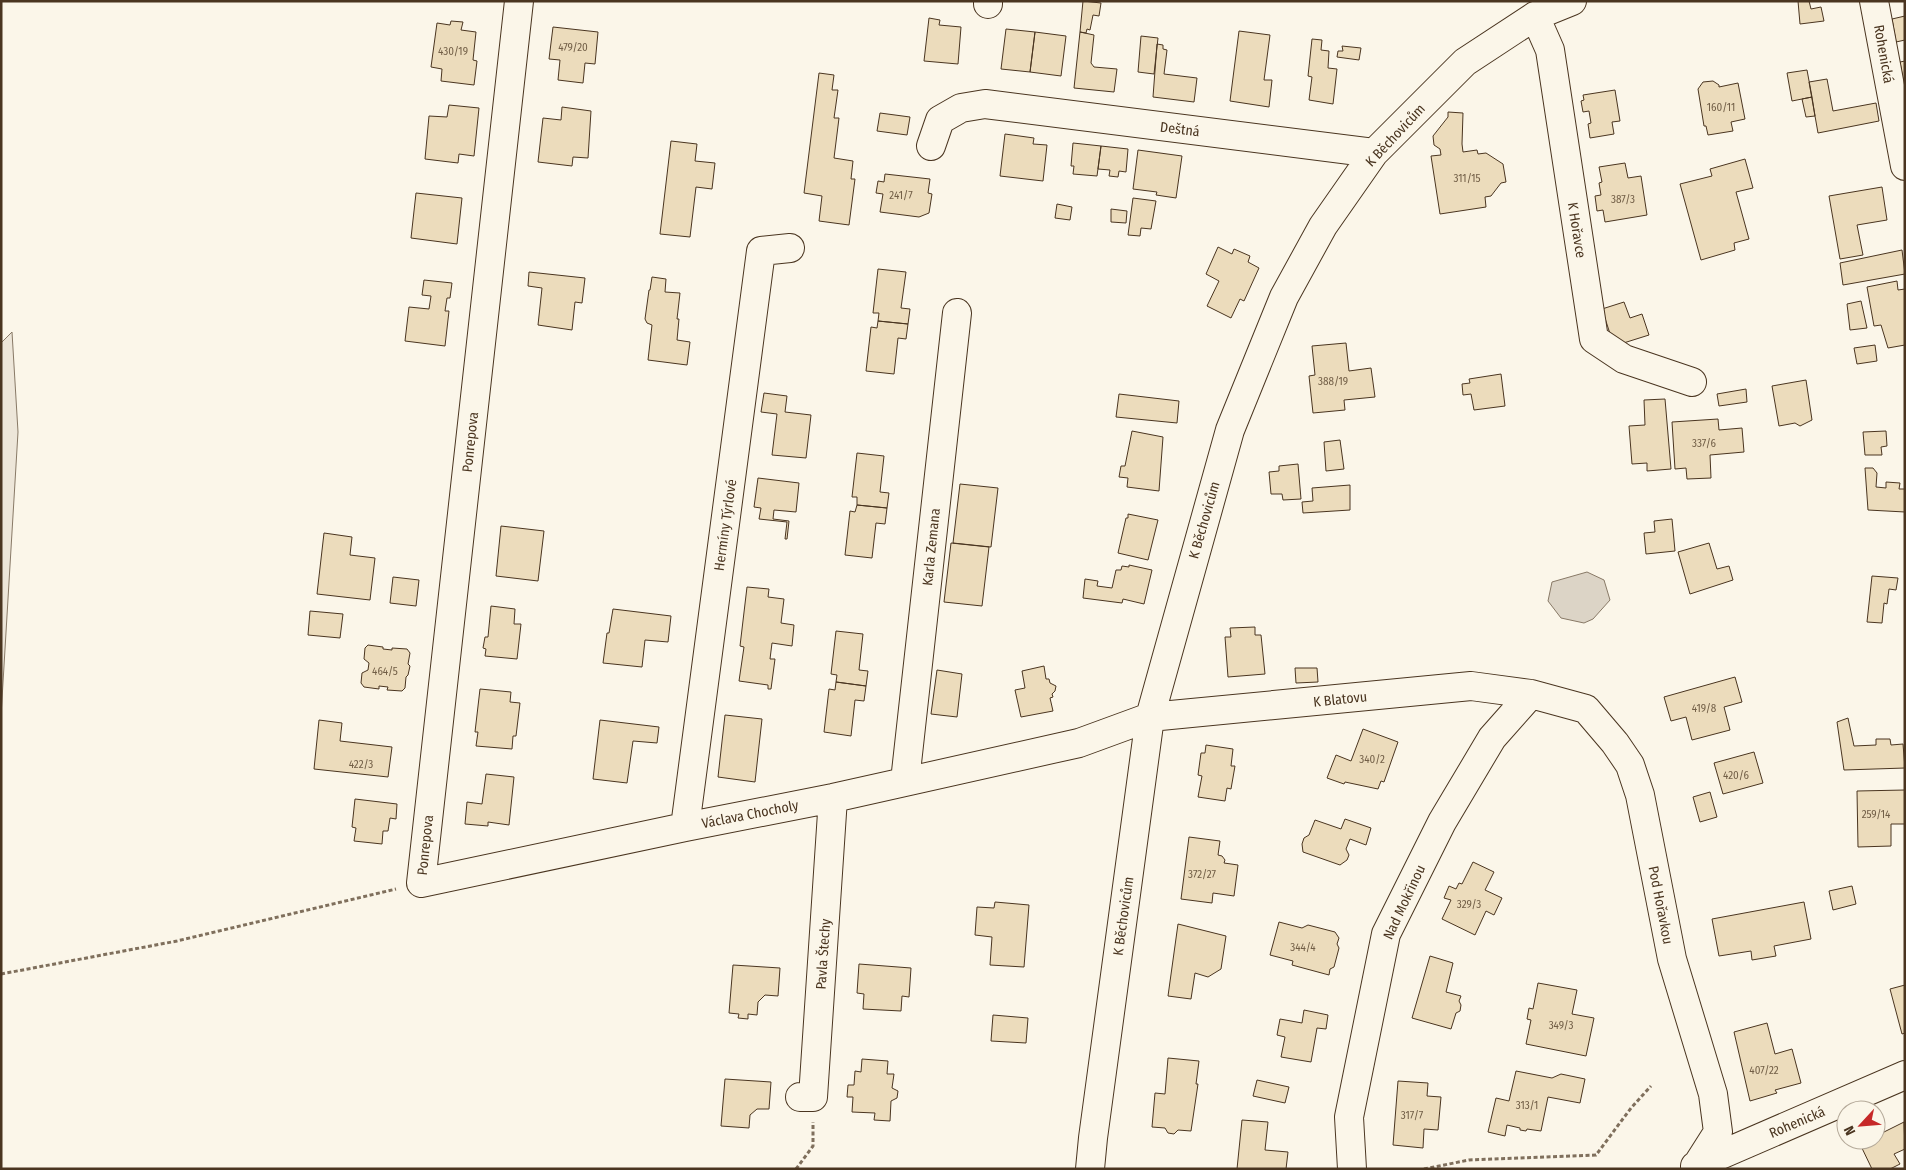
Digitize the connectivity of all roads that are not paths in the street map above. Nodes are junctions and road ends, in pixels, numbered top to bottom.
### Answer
1 (519, 1) edge
2 (1572, 1) edge
3 (1874, 1) edge
4 (1535, 16) junction
5 (931, 146) dead end
6 (1374, 154) junction
7 (1905, 166) edge
8 (790, 248) dead end
9 (957, 313) dead end
10 (1692, 382) dead end
11 (1531, 694) junction
12 (1150, 717) junction
13 (1079, 743) joint
14 (905, 781) junction
15 (833, 798) junction
16 (685, 827) junction
17 (421, 883) joint
18 (1905, 1076) edge
19 (806, 1097) road end
20 (1693, 1167) edge
21 (1090, 1169) edge
22 (1352, 1169) edge

1 - 17 street, Ponrepova
2 - 4 street, K Běchovicům
3 - 7 street, Rohenická
4 - 6 street, K Běchovicům
4 - 10 street, K Hořavce
5 - 6 street, Deštná
6 - 12 street, K Běchovicům
8 - 16 street, Hermíny Týrlové
9 - 14 street, Karla Zemana
11 - 12 street, K Blatovu
11 - 20 street, Pod Hořavkou
11 - 22 street, Nad Mokřinou
12 - 13 street, K Blatovu
12 - 21 street, K Běchovicům
13 - 14 street, Václava Chocholy
14 - 15 street, Václava Chocholy
15 - 16 street, Václava Chocholy
15 - 19 street, Pavla Štechy
16 - 17 street, Václava Chocholy
18 - 20 street, Rohenická

